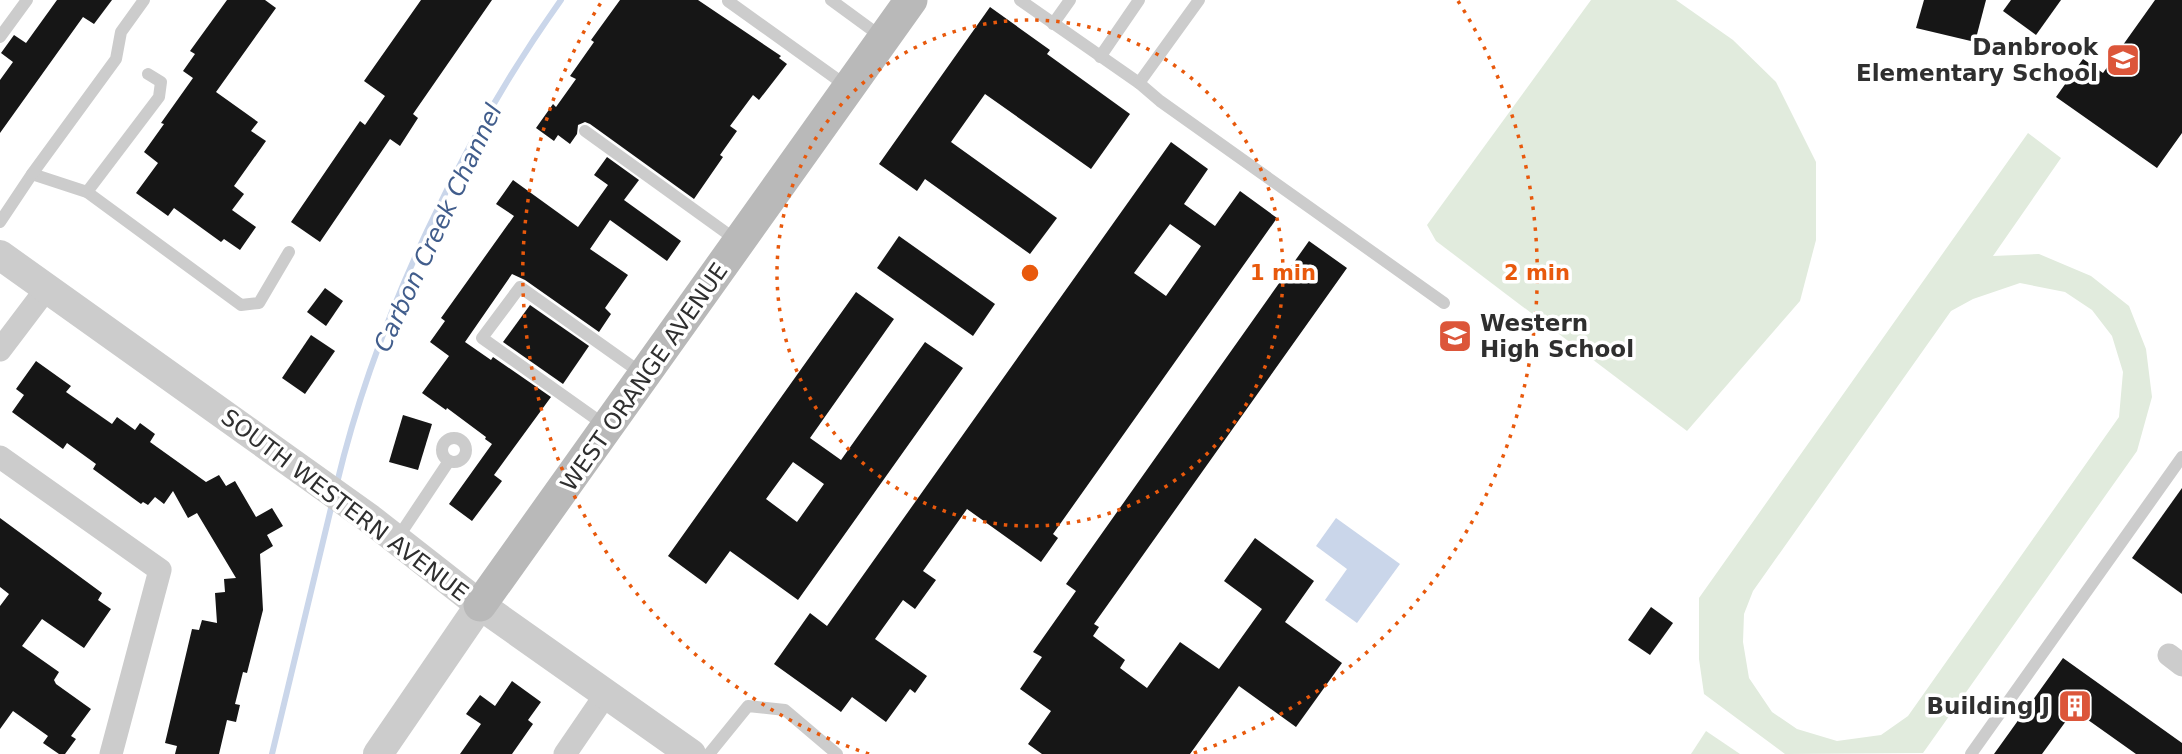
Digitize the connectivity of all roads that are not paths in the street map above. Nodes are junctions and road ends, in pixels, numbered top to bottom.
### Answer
1 (27, 0) edge
2 (144, 0) edge
3 (831, 0) edge
4 (911, 0) edge
5 (1020, 0) edge
6 (1070, 0) edge
7 (1139, 0) edge
8 (1199, 0) edge
9 (729, 1) edge
10 (1053, 24) junction
11 (0, 37) edge
12 (883, 38) junction
13 (1100, 57) junction
14 (148, 74) dead end
15 (1139, 83) junction
16 (849, 88) junction
17 (584, 131) dead end
18 (32, 174) junction
19 (87, 192) junction
20 (0, 222) edge
21 (739, 242) junction
22 (289, 252) dead end
23 (0, 255) edge
24 (47, 288) junction
25 (1444, 303) dead end
26 (0, 350) edge
27 (644, 375) junction
28 (607, 426) junction
29 (0, 457) edge
30 (2182, 457) edge
31 (449, 461) dead end
32 (397, 539) junction
33 (480, 606) junction
34 (606, 694) junction
35 (111, 754) edge
36 (378, 754) edge
37 (565, 754) edge
38 (691, 754) edge
39 (709, 754) edge
40 (838, 754) edge
41 (1971, 754) edge

1 - 11 lane
2 - 18 lane
3 - 12 lane
4 - 12 main road, WEST ORANGE AVENUE
5 - 10 lane
6 - 10 lane
7 - 13 lane
8 - 15 lane
9 - 16 lane
10 - 13 lane
12 - 16 main road, WEST ORANGE AVENUE
13 - 15 lane
14 - 19 lane
15 - 25 lane
16 - 21 main road, WEST ORANGE AVENUE
17 - 21 lane
18 - 19 lane
18 - 20 lane
19 - 22 lane
21 - 27 main road, WEST ORANGE AVENUE
23 - 24 street, SOUTH WESTERN AVENUE
24 - 26 street
24 - 32 street, SOUTH WESTERN AVENUE
27 - 28 main road, WEST ORANGE AVENUE
27 - 28 lane
28 - 33 main road, WEST ORANGE AVENUE
29 - 35 street
30 - 41 lane
31 - 32 lane
32 - 33 street, SOUTH WESTERN AVENUE
33 - 34 street, SOUTH WESTERN AVENUE
33 - 36 street, WEST ORANGE AVENUE
34 - 37 street
34 - 38 street, SOUTH WESTERN AVENUE
39 - 40 lane

